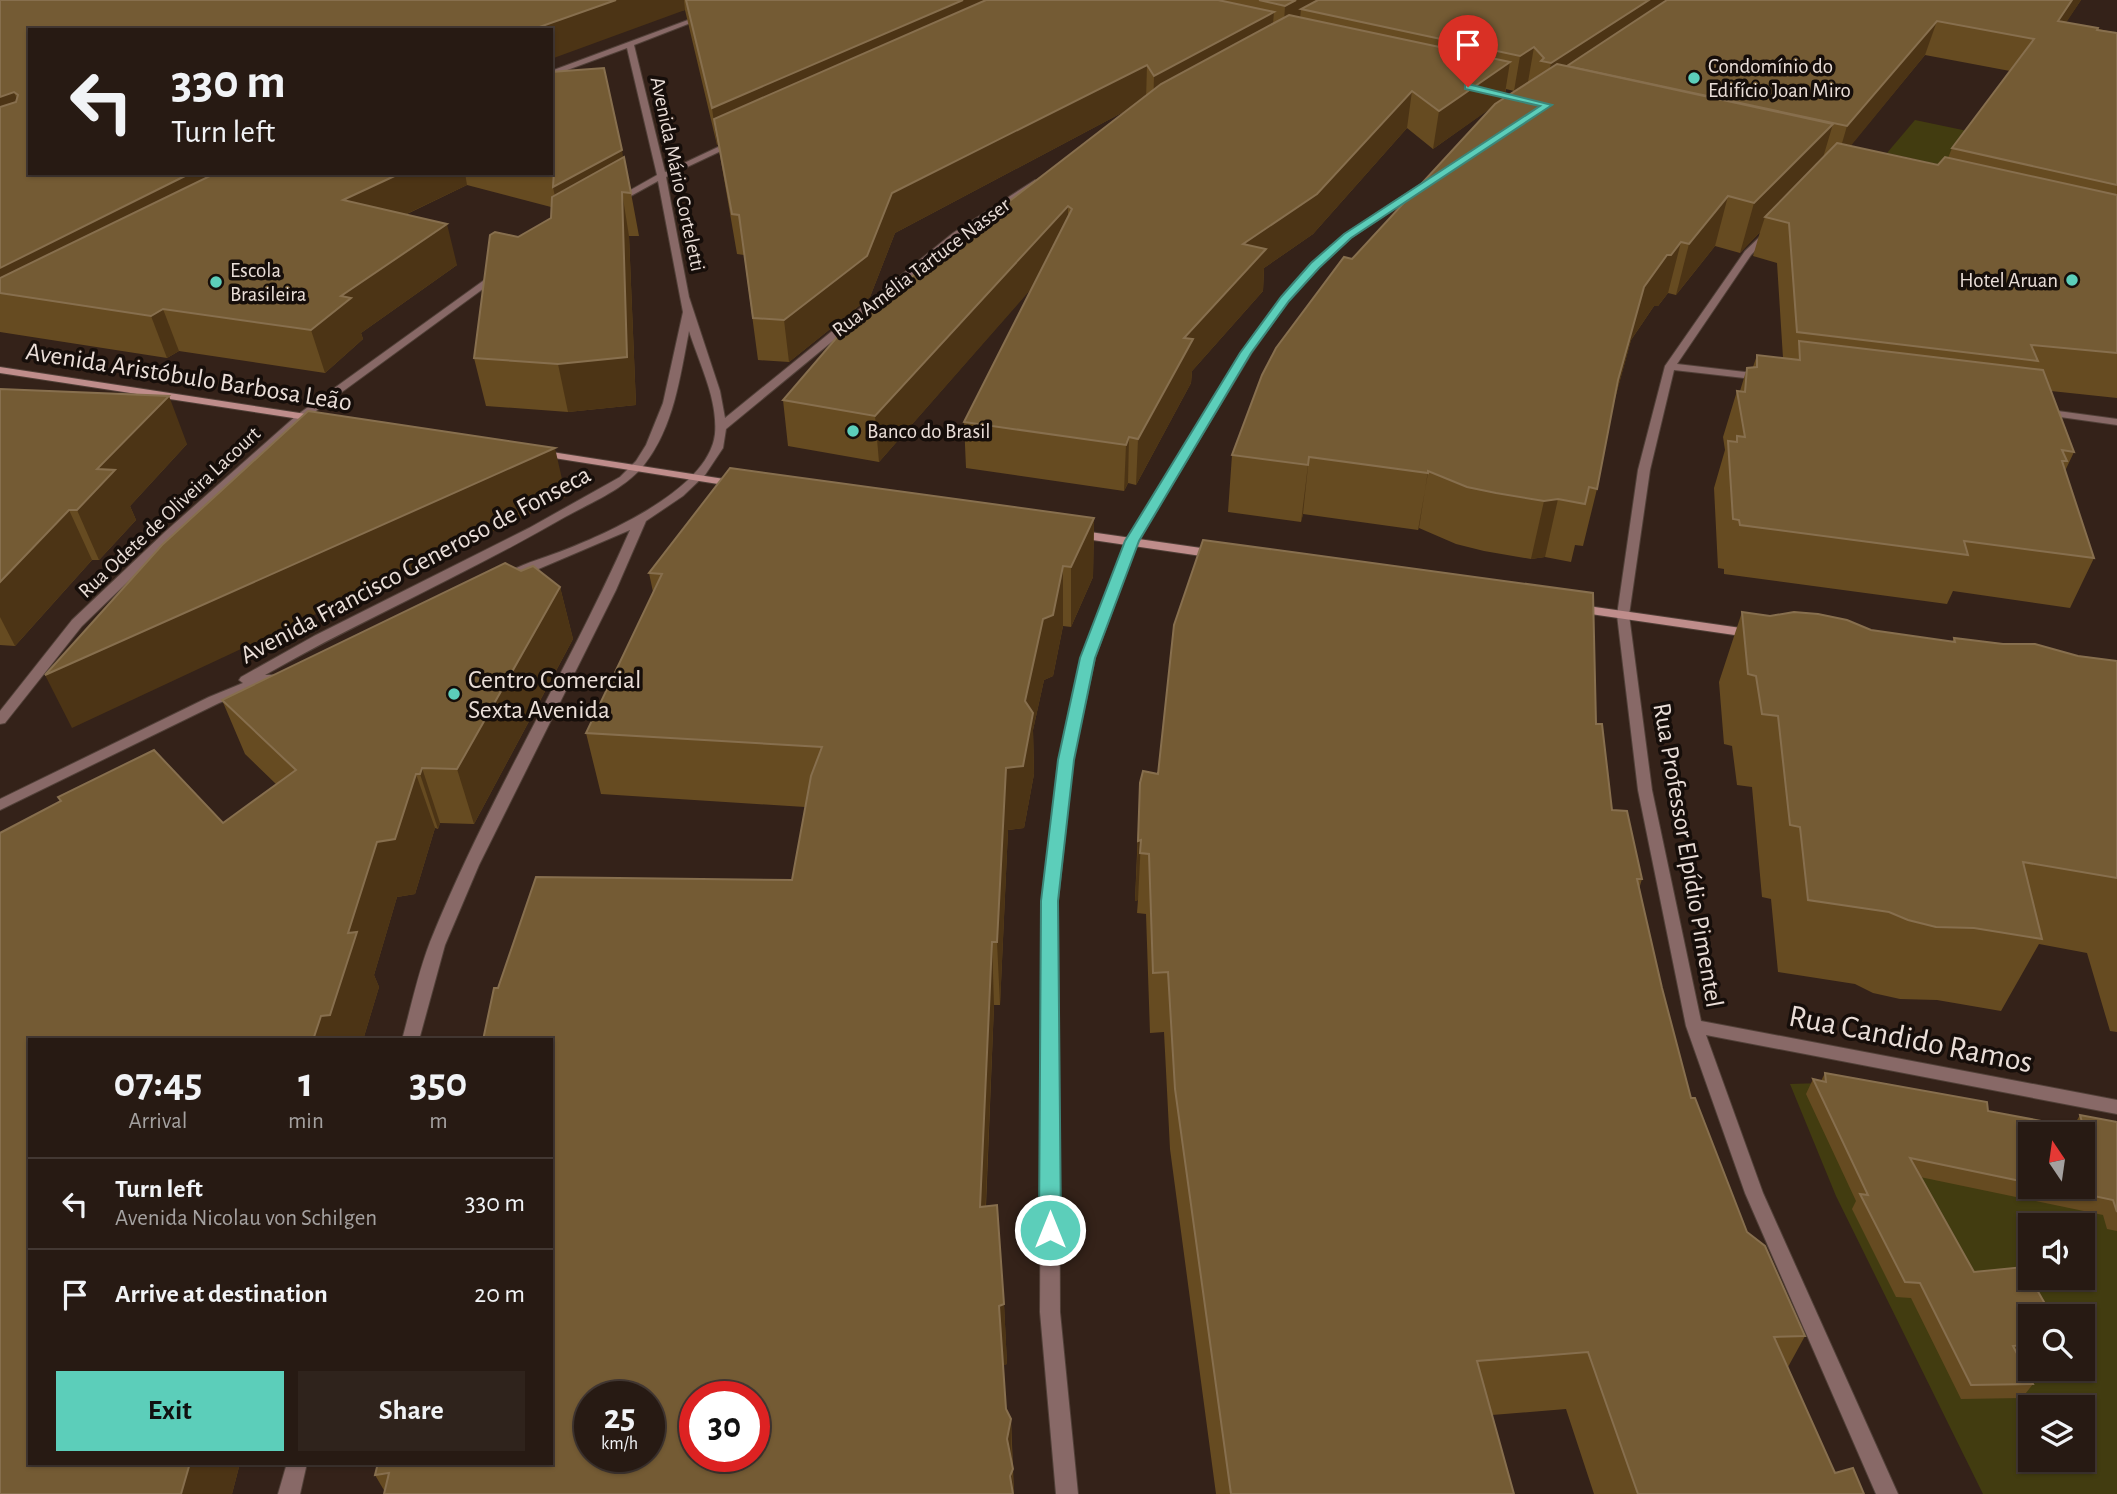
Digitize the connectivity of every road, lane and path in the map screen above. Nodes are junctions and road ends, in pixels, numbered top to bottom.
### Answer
1 (707, 15) edge
2 (630, 45) junction
3 (553, 73) edge
4 (750, 136) edge
5 (662, 176) junction
6 (1437, 178) edge
7 (1042, 179) edge
8 (607, 206) edge
9 (1776, 224) edge
10 (508, 268) edge
11 (687, 312) junction
12 (1670, 366) junction
13 (0, 370) edge
14 (1778, 379) edge
15 (2036, 411) edge
16 (301, 417) junction
17 (327, 421) edge
18 (2117, 422) edge
19 (721, 427) junction
20 (525, 451) edge
21 (637, 469) junction
22 (696, 478) junction
23 (751, 486) edge
24 (641, 519) junction
25 (1064, 532) edge
26 (1132, 541) junction
27 (1228, 556) edge
28 (488, 586) edge
29 (1555, 605) edge
30 (1623, 615) junction
31 (1774, 636) edge
32 (300, 666) edge
33 (214, 700) junction
34 (0, 720) edge
35 (0, 804) edge
36 (1693, 1026) junction
37 (411, 1038) edge
38 (2117, 1107) edge
39 (296, 1465) edge
40 (289, 1494) edge
41 (1067, 1494) edge
42 (1887, 1494) edge

1 - 2 street
2 - 3 street
2 - 5 street, Avenida Mário Corteletti
4 - 5 street
5 - 8 street
5 - 11 street, Avenida Mário Corteletti
6 - 26 street
7 - 19 street, Rua Amélia Tartuce Nasser
9 - 12 street, Rua Professor Elpídio Pimentel
10 - 16 street, Rua Odete de Oliveira Lacourt
11 - 19 street, Avenida Mário Corteletti
11 - 21 street, Avenida Mário Corteletti
12 - 14 street
12 - 30 street, Rua Professor Elpídio Pimentel
13 - 16 street, Avenida Aristóbulo Barbosa Leão
15 - 18 street
16 - 17 street, Avenida Aristóbulo Barbosa Leão
16 - 34 street, Rua Odete de Oliveira Lacourt
19 - 22 street
20 - 21 street
21 - 22 street
21 - 33 street, Avenida Francisco Generoso de Fonseca
22 - 23 street
22 - 24 street, Avenida Francisco Generoso de Fonseca
24 - 28 street, Avenida Francisco Generoso de Fonseca
24 - 37 street
25 - 26 street
26 - 27 street
26 - 41 street
29 - 30 street
30 - 31 street
30 - 36 street, Rua Professor Elpídio Pimentel
32 - 33 street, Avenida Francisco Generoso de Fonseca
33 - 35 street, Avenida Francisco Generoso de Fonseca
36 - 38 street, Rua Candido Ramos
36 - 42 street, Rua Professor Elpídio Pimentel
39 - 40 street

